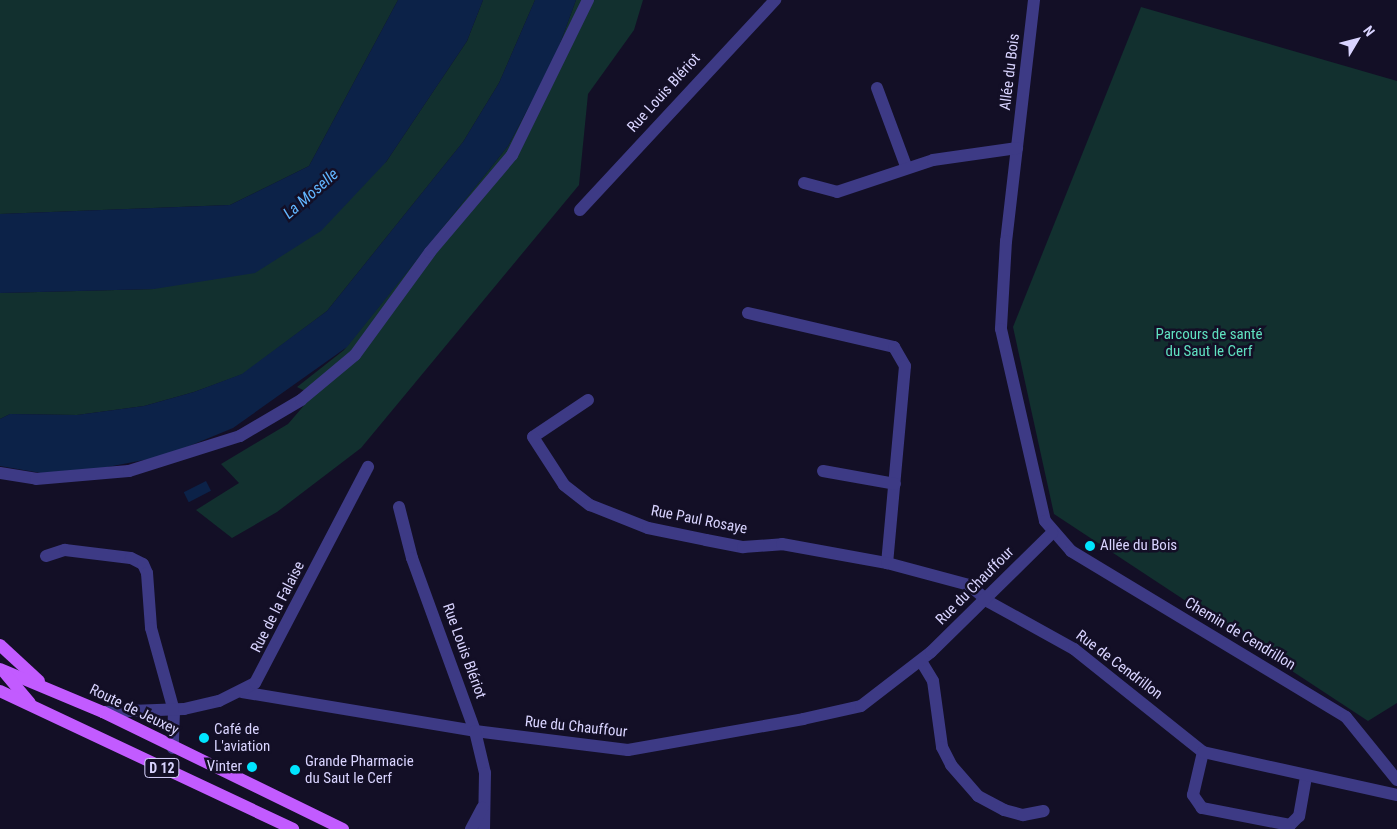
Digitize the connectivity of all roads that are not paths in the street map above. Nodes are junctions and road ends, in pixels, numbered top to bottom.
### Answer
1 (588, 0) edge
2 (775, 0) edge
3 (1034, 0) edge
4 (877, 88) dead end
5 (1017, 148) junction
6 (906, 166) junction
7 (804, 183) dead end
8 (580, 210) dead end
9 (748, 313) dead end
10 (588, 400) dead end
11 (368, 467) dead end
12 (823, 471) dead end
13 (0, 474) edge
14 (894, 484) junction
15 (398, 507) dead end
16 (1052, 533) junction
17 (46, 556) dead end
18 (888, 563) junction
19 (984, 598) junction
20 (0, 645) edge
21 (920, 661) junction
22 (5, 675) edge
23 (45, 686) junction
24 (0, 691) edge
25 (242, 692) junction
26 (32, 704) junction
27 (174, 711) junction
28 (103, 712) junction
29 (475, 731) junction
30 (173, 748) junction
31 (1203, 752) junction
32 (1306, 777) junction
33 (1397, 780) edge
34 (1397, 795) edge
35 (482, 808) junction
36 (1044, 811) dead end
37 (1254, 824) edge
38 (293, 829) edge
39 (343, 829) edge
40 (471, 829) edge
41 (484, 829) edge

1 - 13 street
2 - 8 street, Rue Louis Blériot
3 - 5 street, Allée du Bois
4 - 6 street
5 - 6 street
5 - 16 street, Allée du Bois
6 - 7 street
9 - 14 street
10 - 18 street, Rue Paul Rosaye
11 - 25 street, Rue de la Falaise
12 - 14 street
14 - 18 street
15 - 29 street, Rue Louis Blériot
16 - 19 street, Rue du Chauffour
16 - 33 street, Chemin de Cendrillon
17 - 27 street
18 - 19 street, Rue Paul Rosaye
19 - 21 street, Rue du Chauffour
19 - 31 street, Rue de Cendrillon
20 - 23 main road
21 - 29 street, Rue du Chauffour
21 - 36 street
22 - 23 main road, D 12
22 - 26 main road
23 - 28 main road, Route de Jeuxey / D 12
24 - 26 main road, D 12
25 - 27 street, Rue de la Falaise
25 - 29 street, Rue du Chauffour
26 - 38 main road, D 12
27 - 28 street, Rue de la Falaise
27 - 30 street
28 - 30 main road, Route de Jeuxey / D 12
29 - 35 street, Rue Louis Blériot
30 - 39 main road, Route de Jeuxey / D 12
31 - 32 street, Rue de Cendrillon
31 - 37 street
32 - 34 street, Rue de Cendrillon
32 - 37 street
35 - 40 street, Rue Louis Blériot
35 - 41 street, Rue Louis Blériot

